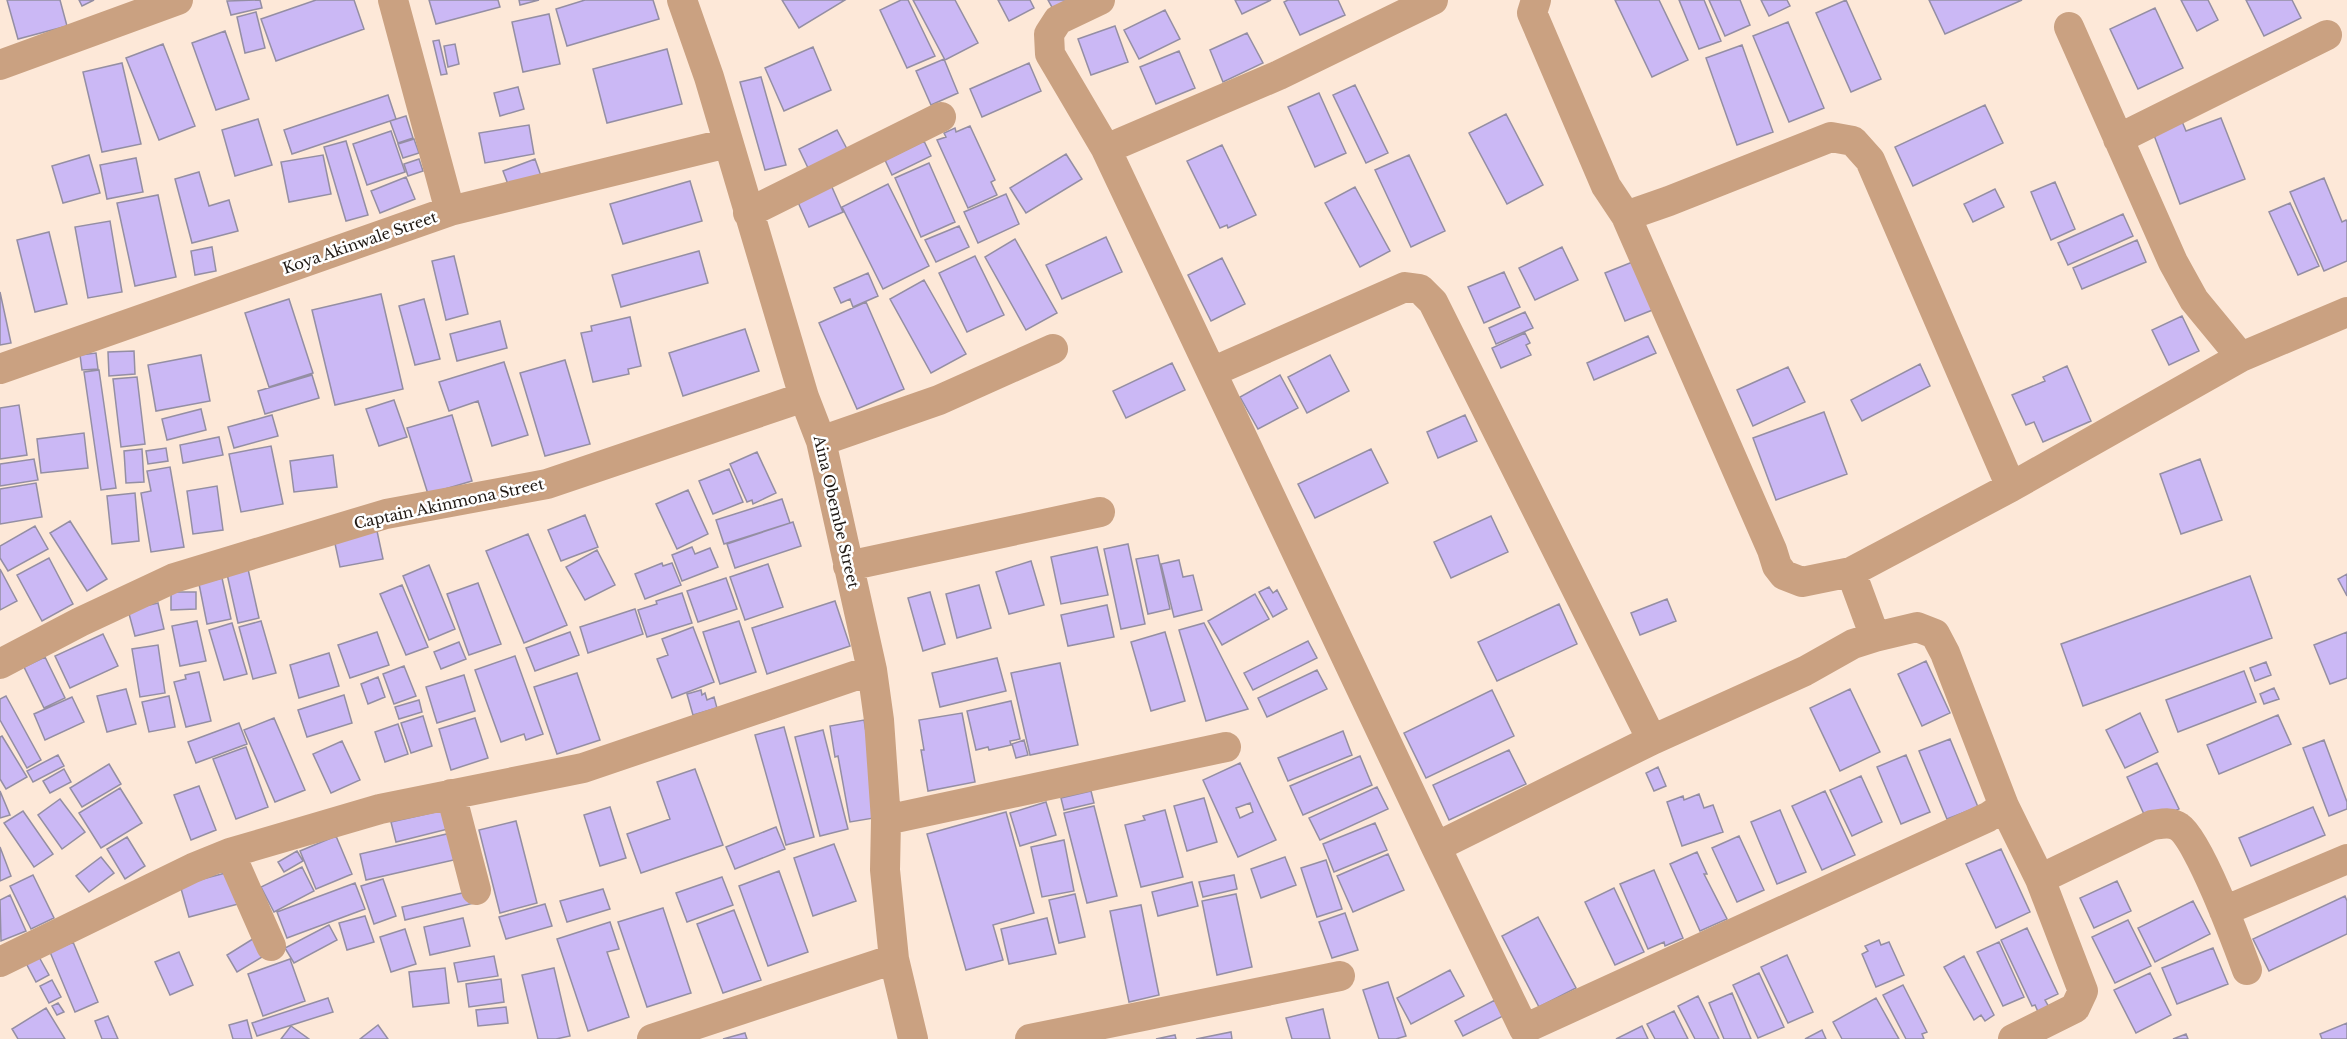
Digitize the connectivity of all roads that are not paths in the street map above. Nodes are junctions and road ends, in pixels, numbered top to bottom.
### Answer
1 (178, 0) edge
2 (393, 0) edge
3 (682, 0) edge
4 (1100, 0) edge
5 (1433, 0) edge
6 (1536, 0) edge
7 (2069, 27) dead end
8 (2327, 35) dead end
9 (1, 60) edge
10 (941, 117) dead end
11 (2118, 139) junction
12 (728, 143) junction
13 (1106, 149) junction
14 (450, 212) junction
15 (748, 213) junction
16 (1626, 216) junction
17 (2347, 312) edge
18 (1053, 349) dead end
19 (2241, 357) junction
20 (0, 369) edge
21 (1212, 372) junction
22 (804, 397) junction
23 (821, 441) junction
24 (2011, 487) junction
25 (1100, 512) dead end
26 (848, 566) junction
27 (1851, 572) junction
28 (1875, 637) junction
29 (0, 664) edge
30 (872, 670) junction
31 (1652, 740) junction
32 (1226, 747) dead end
33 (451, 794) junction
34 (2004, 806) junction
35 (886, 820) junction
36 (1436, 847) junction
37 (231, 853) junction
38 (2347, 859) edge
39 (2040, 879) junction
40 (476, 890) dead end
41 (2224, 911) junction
42 (271, 946) dead end
43 (894, 959) junction
44 (0, 962) edge
45 (2247, 970) dead end
46 (1340, 976) dead end
47 (1526, 1034) edge
48 (652, 1039) edge
49 (913, 1039) edge
50 (1030, 1039) edge
51 (2013, 1039) edge

1 - 9 street
2 - 14 street
3 - 12 street, Aina Obembe Street
4 - 13 street
5 - 13 street
6 - 16 street
7 - 11 street
8 - 11 street
10 - 15 street
11 - 19 street
12 - 14 street, Koya Akinwale Street
12 - 15 street, Aina Obembe Street
13 - 21 street
14 - 20 street, Koya Akinwale Street
15 - 22 street, Aina Obembe Street
16 - 24 street
16 - 27 street
17 - 19 street
18 - 23 street
19 - 24 street
21 - 31 street
21 - 36 street
22 - 23 street, Aina Obembe Street
22 - 29 street, Captain Akinmona Street
23 - 26 street, Aina Obembe Street
24 - 27 street
25 - 26 street
26 - 30 street, Aina Obembe Street
27 - 28 street
28 - 31 street
28 - 34 street
30 - 33 street
30 - 35 street, Aina Obembe Street
31 - 36 street
32 - 35 street
33 - 37 street
33 - 40 street
34 - 39 street
34 - 47 street
35 - 43 street, Aina Obembe Street
36 - 47 street
37 - 42 street
37 - 44 street
38 - 41 street
39 - 41 street
39 - 51 street
41 - 45 street
43 - 48 street
43 - 49 street, Aina Obembe Street
46 - 50 street

